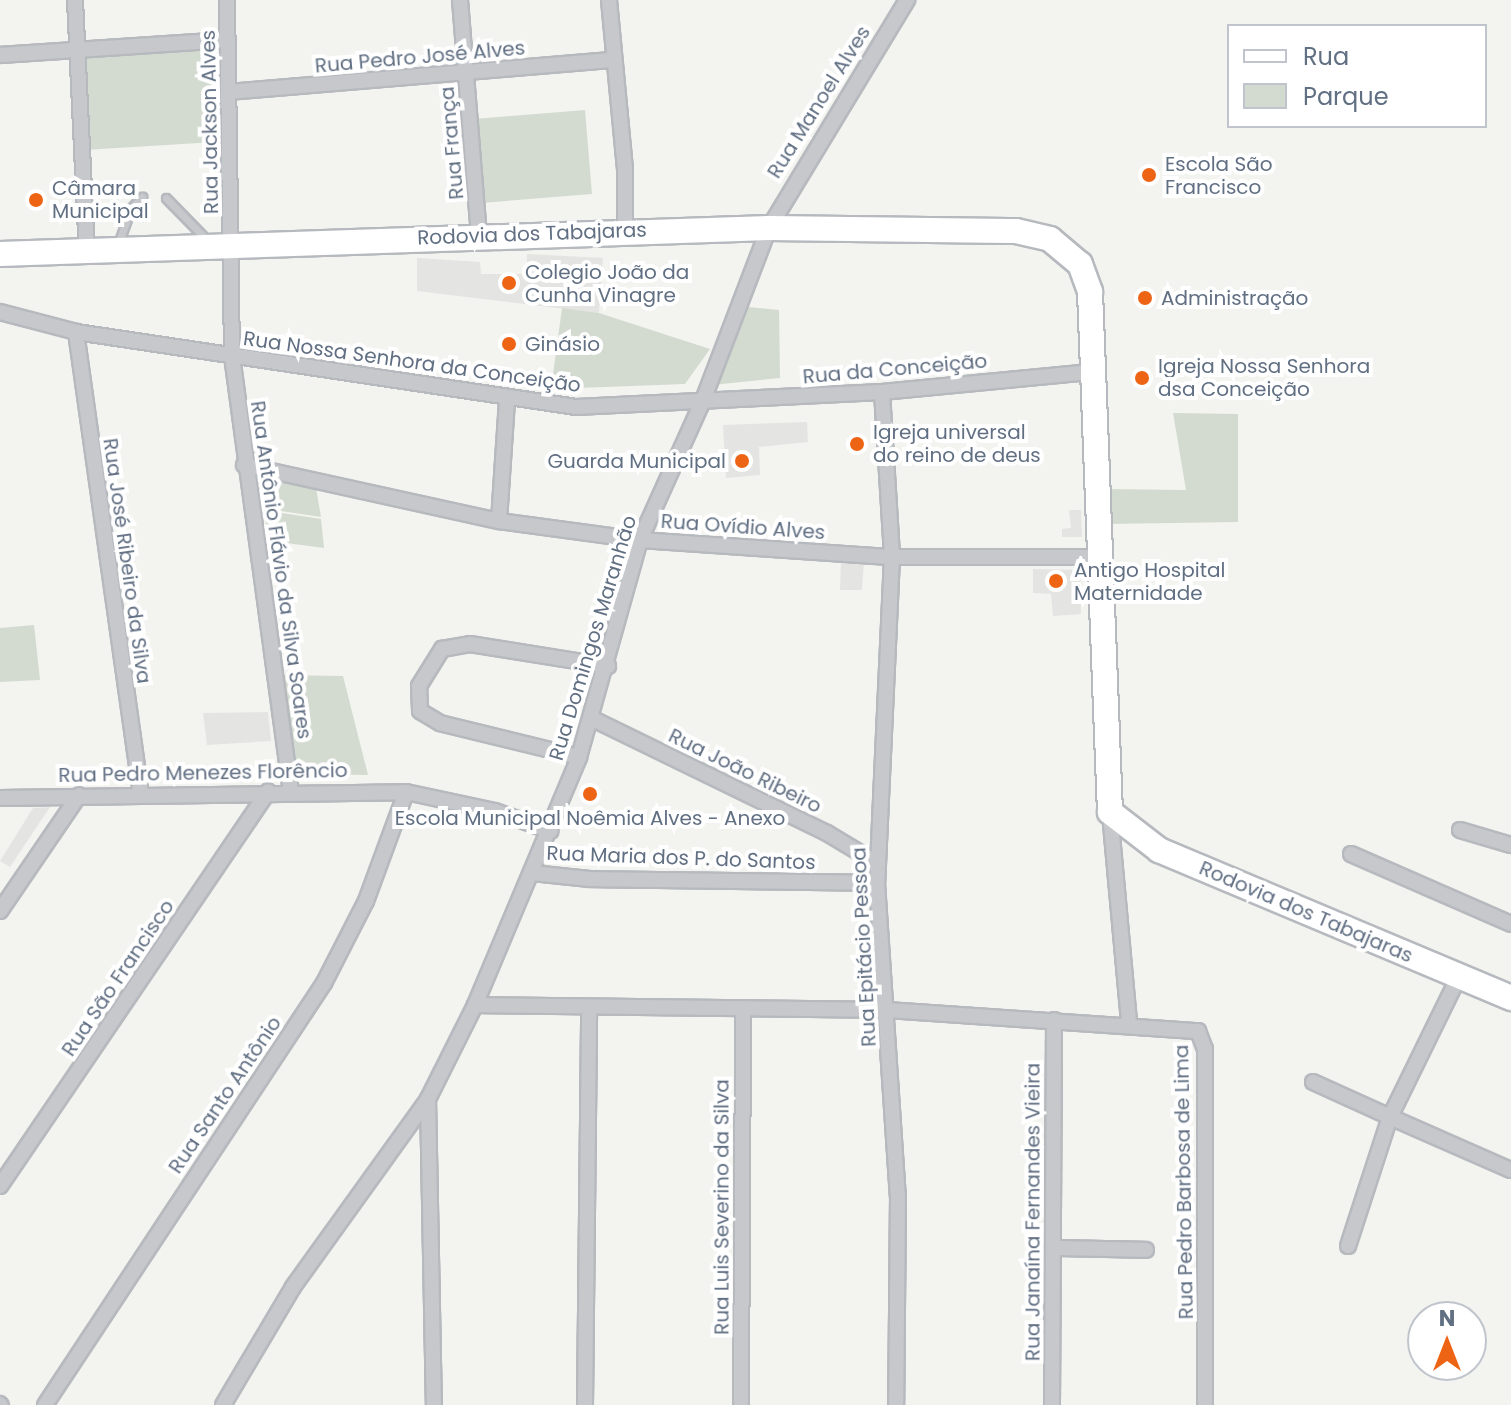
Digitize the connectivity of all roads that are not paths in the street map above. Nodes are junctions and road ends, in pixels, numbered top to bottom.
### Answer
1 (75, 0) edge
2 (227, 0) edge
3 (460, 0) edge
4 (609, 0) edge
5 (907, 0) edge
6 (228, 40) junction
7 (76, 51) junction
8 (0, 55) edge
9 (613, 60) junction
10 (466, 74) junction
11 (229, 92) junction
12 (142, 197) dead end
13 (166, 198) dead end
14 (769, 228) junction
15 (625, 232) junction
16 (479, 236) junction
17 (222, 243) junction
18 (116, 248) junction
19 (87, 250) junction
20 (0, 254) edge
21 (0, 312) edge
22 (76, 332) junction
23 (232, 356) junction
24 (1091, 372) junction
25 (882, 392) junction
26 (507, 400) junction
27 (702, 403) junction
28 (244, 465) junction
29 (499, 521) junction
30 (640, 540) junction
31 (892, 557) junction
32 (1103, 557) junction
33 (608, 666) junction
34 (593, 719) junction
35 (579, 757) junction
36 (291, 790) junction
37 (268, 791) junction
38 (406, 792) junction
39 (79, 795) junction
40 (141, 795) junction
41 (0, 798) edge
42 (1110, 812) junction
43 (1460, 830) dead end
44 (551, 831) junction
45 (1511, 845) edge
46 (1351, 854) dead end
47 (877, 863) junction
48 (532, 873) junction
49 (877, 883) junction
50 (0, 911) edge
51 (1511, 924) edge
52 (1459, 976) junction
53 (1511, 998) edge
54 (475, 1005) junction
55 (589, 1008) junction
56 (743, 1009) junction
57 (887, 1010) junction
58 (1054, 1020) junction
59 (1129, 1023) junction
60 (1313, 1082) dead end
61 (428, 1099) junction
62 (1390, 1117) junction
63 (1511, 1170) edge
64 (0, 1186) edge
65 (1348, 1246) dead end
66 (1053, 1248) junction
67 (1146, 1250) dead end
68 (45, 1405) edge
69 (223, 1405) edge
70 (434, 1405) edge
71 (585, 1405) edge
72 (741, 1405) edge
73 (896, 1405) edge
74 (1052, 1405) edge
75 (1205, 1405) edge

1 - 7 street
2 - 6 street, Rua Jackson Alves
3 - 10 street, Rua França
4 - 9 street
5 - 14 street, Rua Manoel Alves
6 - 7 street
6 - 11 street, Rua Jackson Alves
7 - 8 street
7 - 19 street
9 - 10 street, Rua Pedro José Alves
9 - 15 street
10 - 11 street, Rua Pedro José Alves
10 - 16 street, Rua França
11 - 17 street, Rua Jackson Alves
12 - 18 lane
13 - 17 lane
14 - 15 main road, Rodovia dos Tabajaras
14 - 24 main road, Rodovia dos Tabajaras
14 - 27 street, Rua Domingos Maranhão
15 - 16 main road, Rodovia dos Tabajaras
16 - 17 main road, Rodovia dos Tabajaras
17 - 18 main road, Rodovia dos Tabajaras
17 - 23 street, Rua Jackson Alves
18 - 19 main road, Rodovia dos Tabajaras
19 - 20 main road, Rodovia dos Tabajaras
21 - 22 street
22 - 23 street, Rua Nossa Senhora da Conceição
22 - 40 street, Rua José Ribeiro da Silva
23 - 26 street, Rua Nossa Senhora da Conceição
23 - 28 street, Rua Antônio Flávio da Silva Soares
24 - 25 street, Rua da Conceição
24 - 32 main road
25 - 27 street, Rua da Conceição
25 - 31 street, Rua Epitácio Pessoa
26 - 27 street, Rua Nossa Senhora da Conceição
26 - 29 street
27 - 30 street, Rua Domingos Maranhão
28 - 29 street, Rua Ovídio Alves
28 - 36 street, Rua Antônio Flávio da Silva Soares
29 - 30 street, Rua Ovídio Alves
30 - 31 street, Rua Ovídio Alves
30 - 33 street, Rua Domingos Maranhão
31 - 32 street, Rua Ovídio Alves
31 - 47 street, Rua Epitácio Pessoa
32 - 42 main road
33 - 34 street, Rua Domingos Maranhão
33 - 35 street
34 - 35 street, Rua Domingos Maranhão
34 - 47 street, Rua João Ribeiro
35 - 44 street, Rua Domingos Maranhão
36 - 37 street, Rua Pedro Menezes Florêncio
36 - 38 street, Rua Pedro Menezes Florêncio
37 - 40 street, Rua Pedro Menezes Florêncio
37 - 64 street, Rua São Francisco
38 - 44 street, Rua Pedro Menezes Florêncio
38 - 68 street, Rua Santo Antônio
39 - 40 street, Rua Pedro Menezes Florêncio
39 - 41 street, Rua Pedro Menezes Florêncio
39 - 50 street
42 - 52 main road, Rodovia dos Tabajaras
42 - 59 street
43 - 45 street
44 - 48 street, Rua Domingos Maranhão
46 - 51 street
47 - 49 street, Rua Epitácio Pessoa
48 - 49 street, Rua Maria dos P. do Santos
48 - 54 street, Rua Domingos Maranhão
49 - 57 street, Rua Epitácio Pessoa
52 - 53 main road, Rodovia dos Tabajaras
52 - 62 street
54 - 55 street, Rua Pedro Barbosa de Lima
54 - 61 street, Rua Domingos Maranhão
55 - 56 street, Rua Pedro Barbosa de Lima
55 - 71 street
56 - 57 street, Rua Pedro Barbosa de Lima
56 - 72 street, Rua Luis Severino da Silva
57 - 58 street, Rua Pedro Barbosa de Lima
57 - 73 street, Rua Epitácio Pessoa
58 - 59 street, Rua Pedro Barbosa de Lima
58 - 66 street, Rua Janaína Fernandes Vieira
59 - 75 street, Rua Pedro Barbosa de Lima
60 - 62 street
61 - 69 street, Rua Domingos Maranhão
61 - 70 street
62 - 63 street
62 - 65 street
66 - 67 street
66 - 74 street, Rua Janaína Fernandes Vieira

